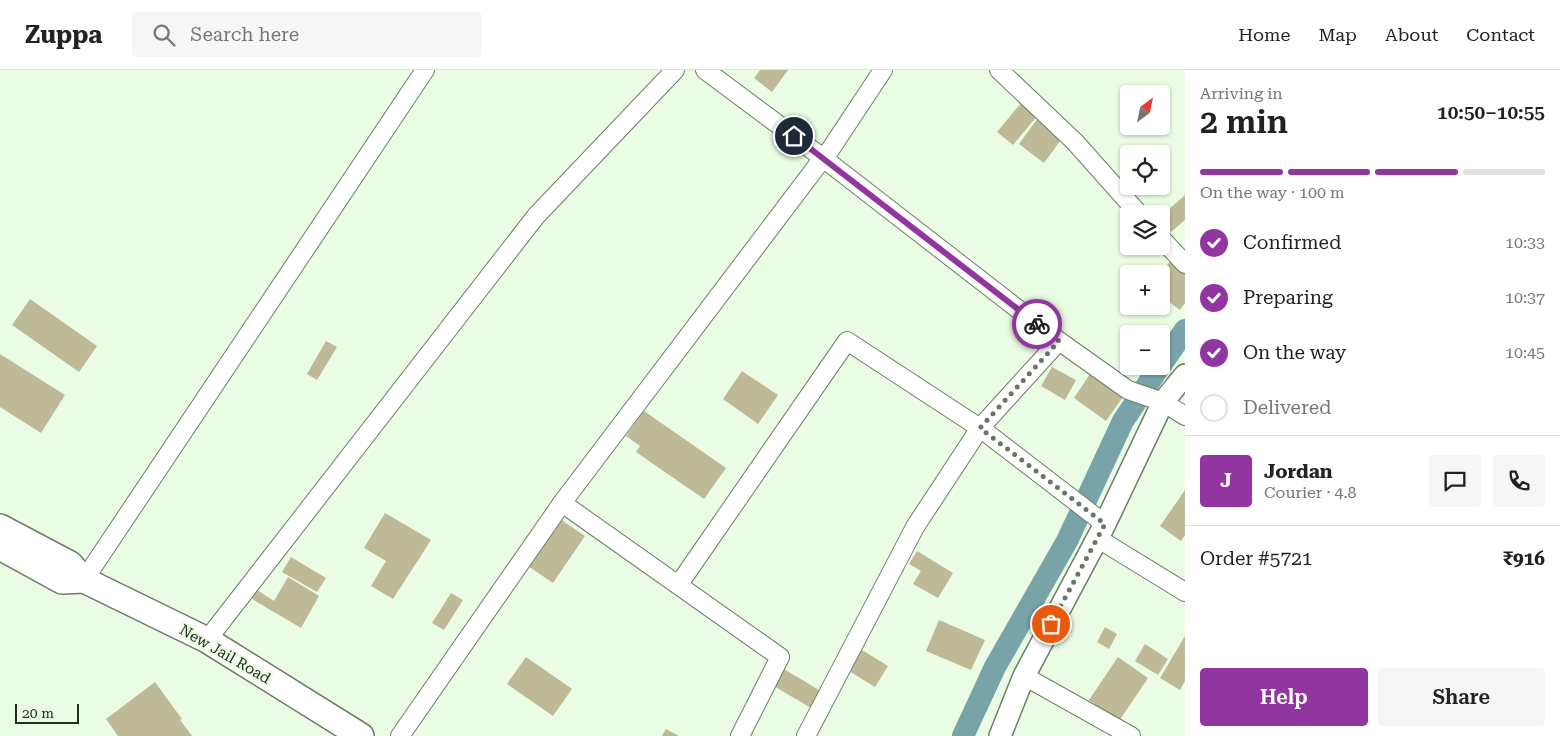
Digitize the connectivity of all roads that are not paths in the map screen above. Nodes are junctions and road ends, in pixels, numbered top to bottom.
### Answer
1 (425, 70) edge
2 (676, 70) edge
3 (705, 70) edge
4 (883, 70) edge
5 (999, 70) edge
6 (824, 159) junction
7 (1132, 205) edge
8 (1170, 248) edge
9 (1185, 264) edge
10 (1059, 341) junction
11 (1185, 375) edge
12 (1158, 400) junction
13 (1185, 416) edge
14 (980, 428) junction
15 (562, 503) junction
16 (1099, 526) junction
17 (0, 528) edge
18 (0, 547) edge
19 (84, 580) junction
20 (679, 584) junction
21 (1185, 592) edge
22 (207, 640) junction
23 (1024, 676) junction
24 (361, 736) edge
25 (400, 736) edge
26 (740, 736) edge
27 (806, 736) edge
28 (1000, 736) edge
29 (1131, 736) edge

1 - 19 street
2 - 22 street
3 - 6 street
4 - 6 street
5 - 7 street
6 - 10 street
6 - 15 street
8 - 9 street
10 - 12 street
10 - 14 street
11 - 12 street
12 - 13 street
12 - 16 street
14 - 16 street
14 - 20 street
14 - 27 street
15 - 20 street
15 - 25 street
16 - 21 street
16 - 23 street
17 - 19 main road, New Jail Road
18 - 19 main road, New Jail Road
19 - 22 main road, New Jail Road
20 - 26 street
22 - 24 main road, New Jail Road
23 - 28 street
23 - 29 street

